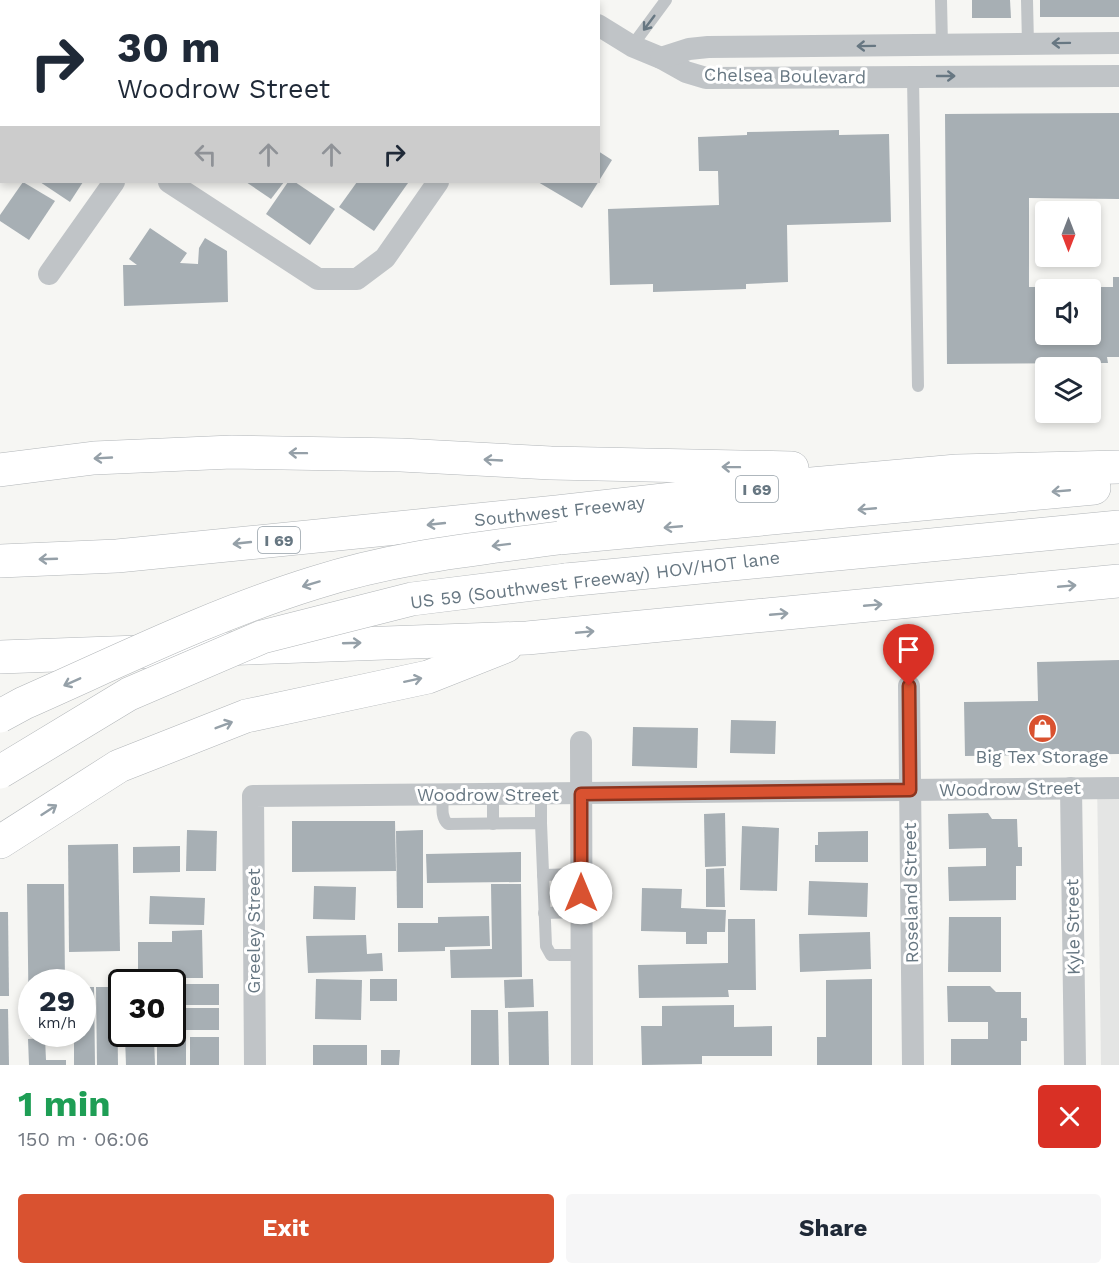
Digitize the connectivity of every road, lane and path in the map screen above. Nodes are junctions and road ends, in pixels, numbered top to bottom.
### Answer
1 (666, 0) edge
2 (941, 0) edge
3 (1027, 0) edge
4 (600, 26) edge
5 (1119, 43) edge
6 (1028, 44) junction
7 (912, 45) junction
8 (942, 45) junction
9 (632, 46) junction
10 (661, 58) junction
11 (913, 76) junction
12 (1119, 76) edge
13 (113, 183) edge
14 (171, 183) edge
15 (437, 183) edge
16 (49, 274) dead end
17 (918, 386) dead end
18 (1119, 467) edge
19 (0, 470) edge
20 (957, 471) junction
21 (1119, 483) edge
22 (558, 525) junction
23 (1119, 527) edge
24 (0, 561) edge
25 (1119, 581) edge
26 (527, 638) junction
27 (0, 657) edge
28 (909, 686) dead end
29 (0, 716) edge
30 (581, 742) dead end
31 (0, 772) edge
32 (1071, 788) junction
33 (1119, 788) edge
34 (910, 790) junction
35 (541, 794) junction
36 (581, 794) junction
37 (442, 795) junction
38 (493, 795) junction
39 (253, 796) joint
40 (541, 823) junction
41 (493, 824) junction
42 (0, 842) edge
43 (581, 874) junction
44 (543, 875) junction
45 (581, 912) junction
46 (544, 913) junction
47 (582, 954) junction
48 (255, 1065) edge
49 (582, 1065) edge
50 (913, 1065) edge
51 (1075, 1065) edge

1 -> 9 lane
2 - 8 lane
3 - 6 lane
4 - 9 street, Chelsea Boulevard
5 -> 6 street, Chelsea Boulevard
6 - 8 street, Chelsea Boulevard
7 - 8 street, Chelsea Boulevard
7 -> 10 street, Chelsea Boulevard
7 - 11 street
9 - 10 street, Chelsea Boulevard
10 - 11 street, Chelsea Boulevard
11 -> 12 street, Chelsea Boulevard
11 - 17 lane
13 - 16 street
14 - 15 street
18 - 20 highway, Southwest Freeway / I 69
20 -> 19 highway
20 - 22 highway, Southwest Freeway / I 69
21 -> 22 highway
22 -> 24 highway, Southwest Freeway / I 69
22 -> 29 highway, bridge
23 - 31 highway, US 59 (Southwest Freeway) HOV/HOT lane, bridge
26 -> 25 highway
27 -> 26 highway
42 -> 26 highway
28 - 34 street, Roseland Street
30 - 36 street
32 - 33 street, Woodrow Street
32 - 34 street, Woodrow Street
32 - 51 street, Kyle Street
34 - 36 street, Woodrow Street
34 - 50 street, Roseland Street
35 - 36 street, Woodrow Street
35 - 38 street, Woodrow Street
35 - 40 lane
36 - 43 street
37 - 38 street, Woodrow Street
37 - 39 street, Woodrow Street
37 - 41 lane
38 - 41 lane
39 - 48 street, Greeley Street
40 - 41 lane
40 - 44 lane
43 - 44 lane
43 - 45 street
44 - 46 lane
45 - 46 lane
45 - 47 street
46 - 47 lane
47 - 49 street

